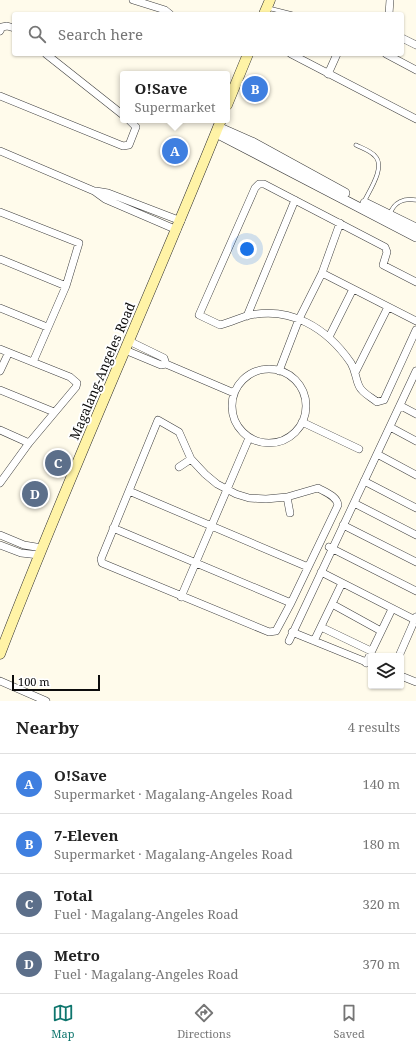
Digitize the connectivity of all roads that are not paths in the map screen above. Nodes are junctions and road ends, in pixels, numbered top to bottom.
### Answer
1 (133, 0) edge
2 (390, 0) edge
3 (267, 7) edge
4 (168, 12) edge
5 (285, 12) edge
6 (389, 12) edge
7 (10, 27) edge
8 (0, 31) edge
9 (404, 39) edge
10 (416, 44) edge
11 (49, 56) edge
12 (247, 56) edge
13 (295, 56) edge
14 (336, 56) edge
15 (390, 56) edge
16 (416, 70) edge
17 (328, 74) junction
18 (0, 96) edge
19 (230, 98) edge
20 (120, 113) edge
21 (416, 119) edge
22 (132, 123) edge
23 (218, 127) edge
24 (356, 145) dead end
25 (0, 151) edge
26 (295, 200) junction
27 (416, 200) edge
28 (364, 203) junction
29 (125, 204) junction
30 (146, 208) junction
31 (0, 212) edge
32 (159, 212) junction
33 (390, 214) junction
34 (143, 216) junction
35 (156, 221) junction
36 (340, 223) junction
37 (179, 225) junction
38 (416, 228) edge
39 (416, 237) edge
40 (0, 259) edge
41 (322, 273) junction
42 (416, 282) edge
43 (66, 286) junction
44 (353, 289) junction
45 (388, 307) junction
46 (0, 308) edge
47 (247, 316) junction
48 (299, 319) junction
49 (416, 321) edge
50 (47, 327) junction
51 (416, 330) edge
52 (330, 337) junction
53 (127, 345) junction
54 (0, 349) edge
55 (8, 354) junction
56 (33, 362) junction
57 (0, 371) edge
58 (279, 371) junction
59 (356, 371) junction
60 (416, 371) edge
61 (413, 386) edge
62 (0, 390) edge
63 (234, 393) junction
64 (400, 406) junction
65 (54, 412) junction
66 (416, 414) edge
67 (302, 422) junction
68 (390, 427) junction
69 (0, 430) edge
70 (249, 438) junction
71 (416, 441) edge
72 (28, 443) junction
73 (359, 449) dead end
74 (377, 454) junction
75 (191, 460) junction
76 (179, 467) dead end
77 (416, 475) edge
78 (364, 481) junction
79 (0, 483) edge
80 (226, 489) junction
81 (130, 491) junction
82 (287, 497) junction
83 (354, 503) junction
84 (416, 508) edge
85 (290, 513) dead end
86 (343, 525) junction
87 (211, 526) junction
88 (113, 528) junction
89 (0, 535) edge
90 (416, 535) edge
91 (0, 545) edge
92 (331, 547) junction
93 (40, 552) junction
94 (416, 561) edge
95 (196, 563) junction
96 (308, 567) junction
97 (321, 572) junction
98 (342, 583) junction
99 (416, 592) edge
100 (181, 597) junction
101 (291, 604) junction
102 (332, 604) junction
103 (392, 609) junction
104 (415, 619) edge
105 (321, 627) junction
106 (381, 631) junction
107 (292, 632) junction
108 (288, 641) dead end
109 (314, 641) junction
110 (372, 651) joint
111 (400, 653) edge
112 (0, 654) edge
113 (368, 663) edge
114 (404, 677) edge
115 (416, 680) edge
116 (0, 681) edge
117 (46, 701) edge

1 - 4 street
2 - 6 street
3 - 5 lane
7 - 8 street
9 - 10 street
11 - 20 street
12 - 19 main road
13 - 17 street
14 - 17 street
15 - 16 street
17 - 21 street
18 - 22 street
23 - 28 street
23 - 37 main road, Magalang-Angeles Road
23 - 39 street
24 - 28 lane
25 - 29 street
26 - 36 street
26 - 47 street
26 - 47 street
27 - 33 lane
28 - 33 street
29 - 30 street
29 - 34 street
30 - 32 street
30 - 34 street
31 - 43 street
32 - 35 street
32 - 37 street
33 - 38 street
34 - 35 street
35 - 37 street
36 - 41 street
36 - 42 street
37 - 53 main road, Magalang-Angeles Road
40 - 43 street
41 - 44 street
41 - 48 street
43 - 50 street
44 - 45 street
44 - 52 street
45 - 49 street
45 - 59 street
46 - 50 street
47 - 48 street
48 - 52 street
48 - 58 street
50 - 56 street
51 - 59 street
52 - 59 street
53 - 63 street
53 - 93 main road, Magalang-Angeles Road
54 - 55 street
55 - 56 street
55 - 57 street
56 - 65 street
58 - 63 street
58 - 67 street
60 - 61 street
61 - 64 street
62 - 65 street
63 - 70 street
64 - 66 street
64 - 68 street
65 - 72 street
67 - 70 street
67 - 73 street
68 - 71 street
68 - 74 street
69 - 72 street
70 - 80 street
72 - 79 street
74 - 77 street
74 - 78 street
75 - 76 street
75 - 80 street
75 - 81 street
78 - 83 street
78 - 84 street
80 - 82 street
80 - 87 street
81 - 87 street
81 - 88 street
82 - 85 street
82 - 96 street
83 - 86 street
83 - 90 street
86 - 92 street
86 - 94 street
87 - 95 street
87 - 96 street
88 - 95 street
88 - 100 street
89 - 93 street
91 - 93 street
92 - 97 street
92 - 99 street
93 - 112 main road, Magalang-Angeles Road
95 - 100 street
95 - 101 street
96 - 101 street
97 - 98 street
97 - 107 street
98 - 102 street
98 - 103 street
100 - 101 street
102 - 105 street
102 - 106 street
103 - 104 street
103 - 106 street
104 - 111 street
105 - 109 street
105 - 110 street
106 - 110 street
107 - 108 street
107 - 109 street
109 - 113 street
114 - 115 street
116 - 117 street

